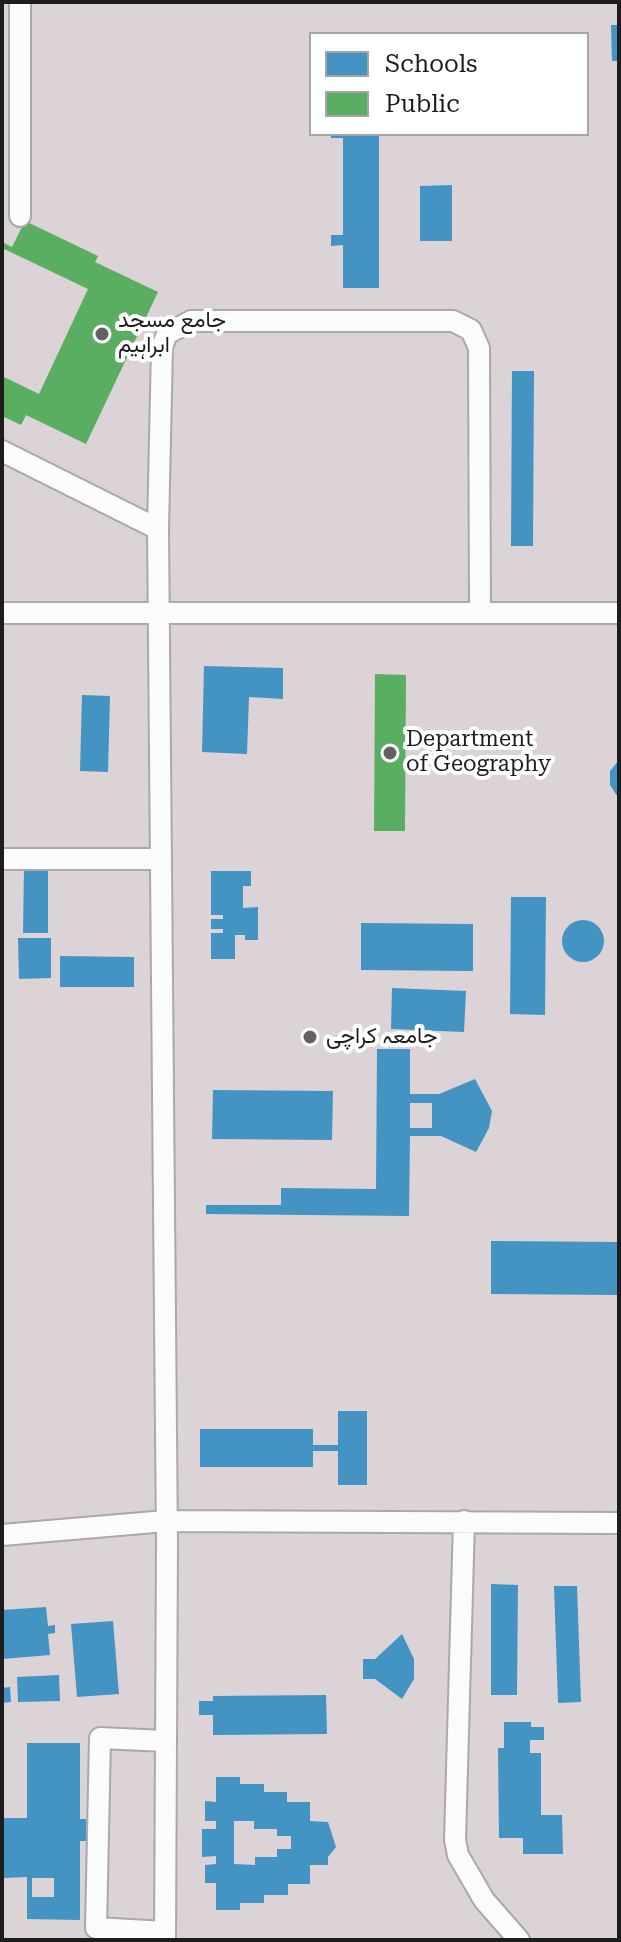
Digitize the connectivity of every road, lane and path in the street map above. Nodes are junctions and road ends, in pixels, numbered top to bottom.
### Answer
1 (20, 2) edge
2 (20, 216) dead end
3 (2, 451) edge
4 (158, 529) junction
5 (480, 611) junction
6 (159, 612) junction
7 (2, 613) edge
8 (619, 613) edge
9 (2, 859) edge
10 (161, 859) junction
11 (166, 1521) junction
12 (464, 1521) junction
13 (619, 1523) edge
14 (2, 1535) edge
15 (165, 1741) junction
16 (165, 1936) edge
17 (519, 1940) edge

1 - 2 street
3 - 4 street
4 - 5 street
4 - 6 street
5 - 6 street
5 - 8 street
6 - 7 street
6 - 10 street
9 - 10 street
10 - 11 street
11 - 12 street
11 - 14 street
11 - 15 street
12 - 13 street
12 - 17 street
15 - 16 street
15 - 16 street

